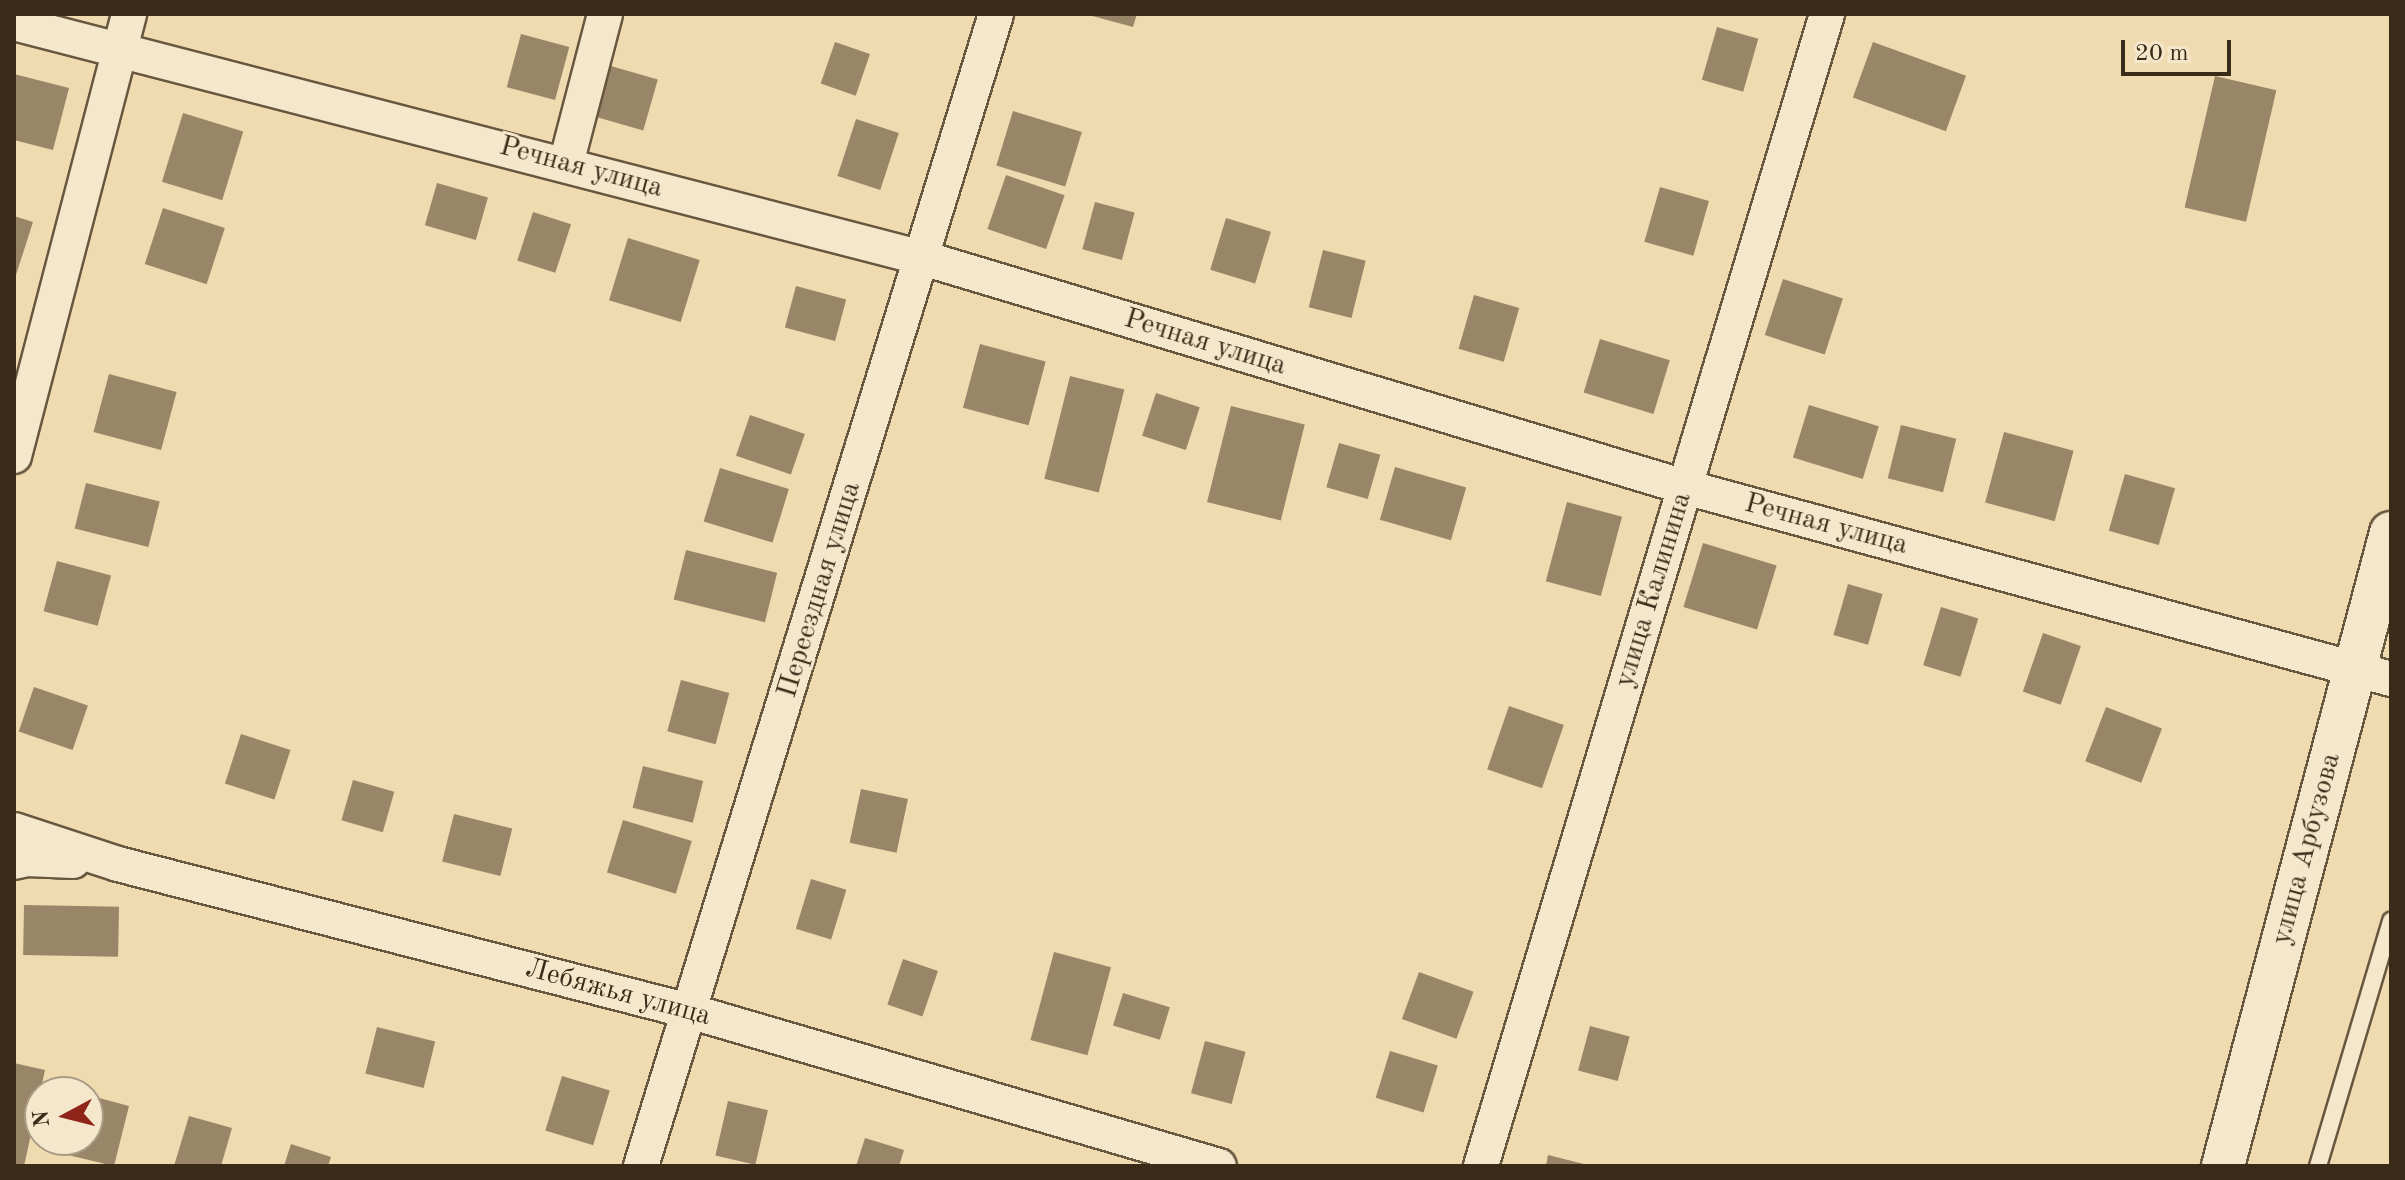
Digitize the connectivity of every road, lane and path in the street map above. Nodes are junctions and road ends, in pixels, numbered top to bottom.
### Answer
1 (129, 14) edge
2 (605, 14) edge
3 (996, 14) edge
4 (1827, 14) edge
5 (14, 23) edge
6 (118, 47) junction
7 (566, 164) junction
8 (923, 258) junction
9 (14, 456) edge
10 (1685, 487) junction
11 (2391, 533) edge
12 (2373, 674) edge
13 (14, 830) edge
14 (14, 862) edge
15 (118, 864) junction
16 (2391, 921) edge
17 (689, 1011) junction
18 (641, 1166) edge
19 (1219, 1166) edge
20 (1481, 1166) edge
21 (2223, 1166) edge
22 (2318, 1166) edge

1 - 6 street
2 - 7 street
3 - 8 street, Переездная улица
4 - 10 street, улица Калинина
5 - 6 street, Речная улица
6 - 7 street, Речная улица
6 - 9 street
7 - 8 street, Речная улица
8 - 10 street, Речная улица
8 - 17 street, Переездная улица
10 - 12 street, Речная улица
10 - 20 street, улица Калинина
11 - 12 street, улица Арбузова
12 - 21 street, улица Арбузова
13 - 15 street, Лебяжья улица
14 - 15 street
15 - 17 street, Лебяжья улица
16 - 22 lane
17 - 18 street, Переездная улица
17 - 19 street, Лебяжья улица

